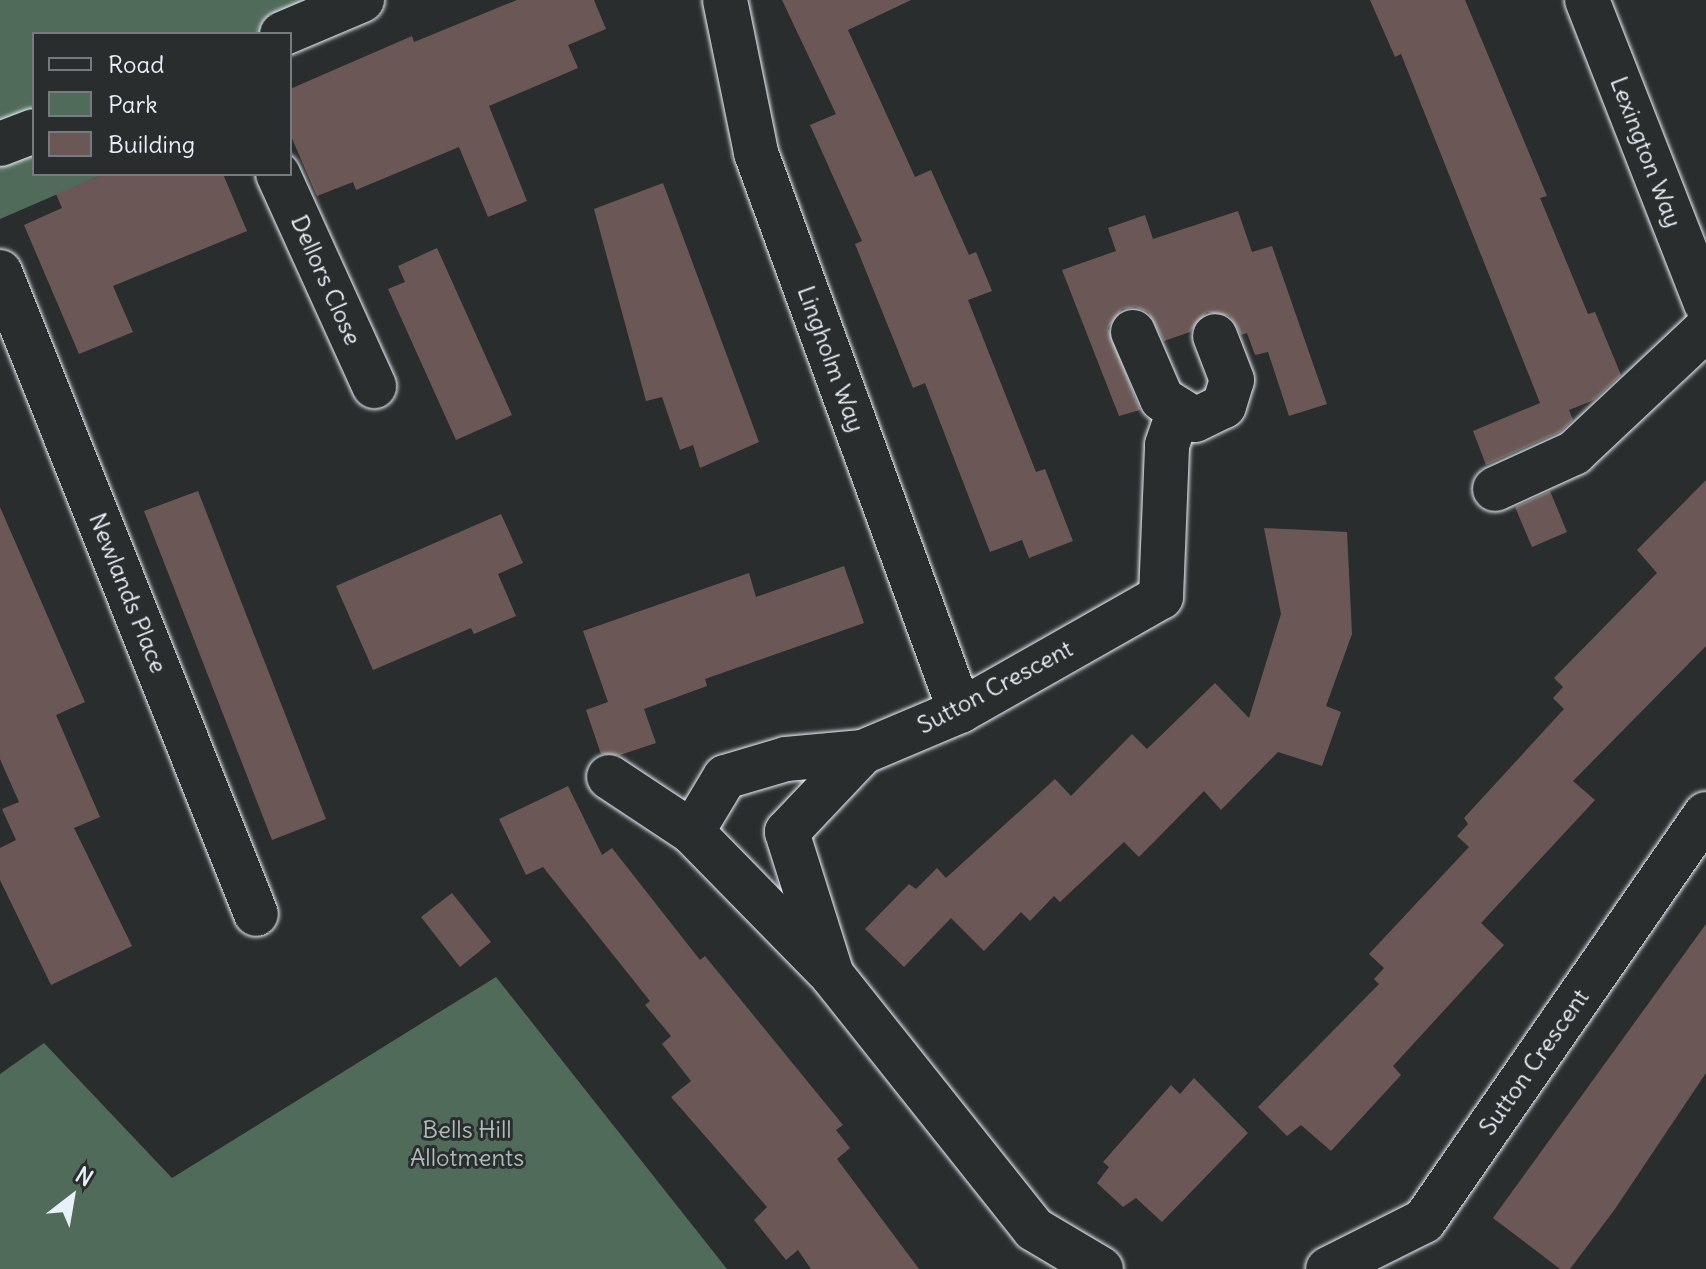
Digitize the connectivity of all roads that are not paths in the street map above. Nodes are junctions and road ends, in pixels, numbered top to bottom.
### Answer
1 (362, 0) edge
2 (725, 0) edge
3 (1587, 0) edge
4 (287, 32) edge
5 (32, 132) edge
6 (0, 144) edge
7 (279, 176) edge
8 (0, 272) edge
9 (1706, 304) edge
10 (1706, 329) edge
11 (1133, 332) dead end
12 (1215, 336) dead end
13 (374, 386) dead end
14 (1266, 386) dead end
15 (1224, 406) junction
16 (1179, 410) junction
17 (1495, 489) dead end
18 (960, 711) junction
19 (863, 752) junction
20 (609, 777) dead end
21 (1706, 814) edge
22 (692, 832) junction
23 (256, 914) dead end
24 (832, 975) junction
25 (1101, 1269) edge
26 (1328, 1269) edge

1 - 4 street
2 - 18 street, Lingholm Way
3 - 9 street, Lexington Way
5 - 6 street
7 - 13 street, Dellors Close
8 - 23 street, Newlands Place
10 - 17 street
11 - 16 street
12 - 15 street
14 - 15 street
15 - 16 street
16 - 18 street, Sutton Crescent
18 - 19 street, Sutton Crescent
19 - 22 street
19 - 24 street, Sutton Crescent
20 - 22 street
21 - 26 street, Sutton Crescent
22 - 24 street
24 - 25 street, Sutton Crescent

